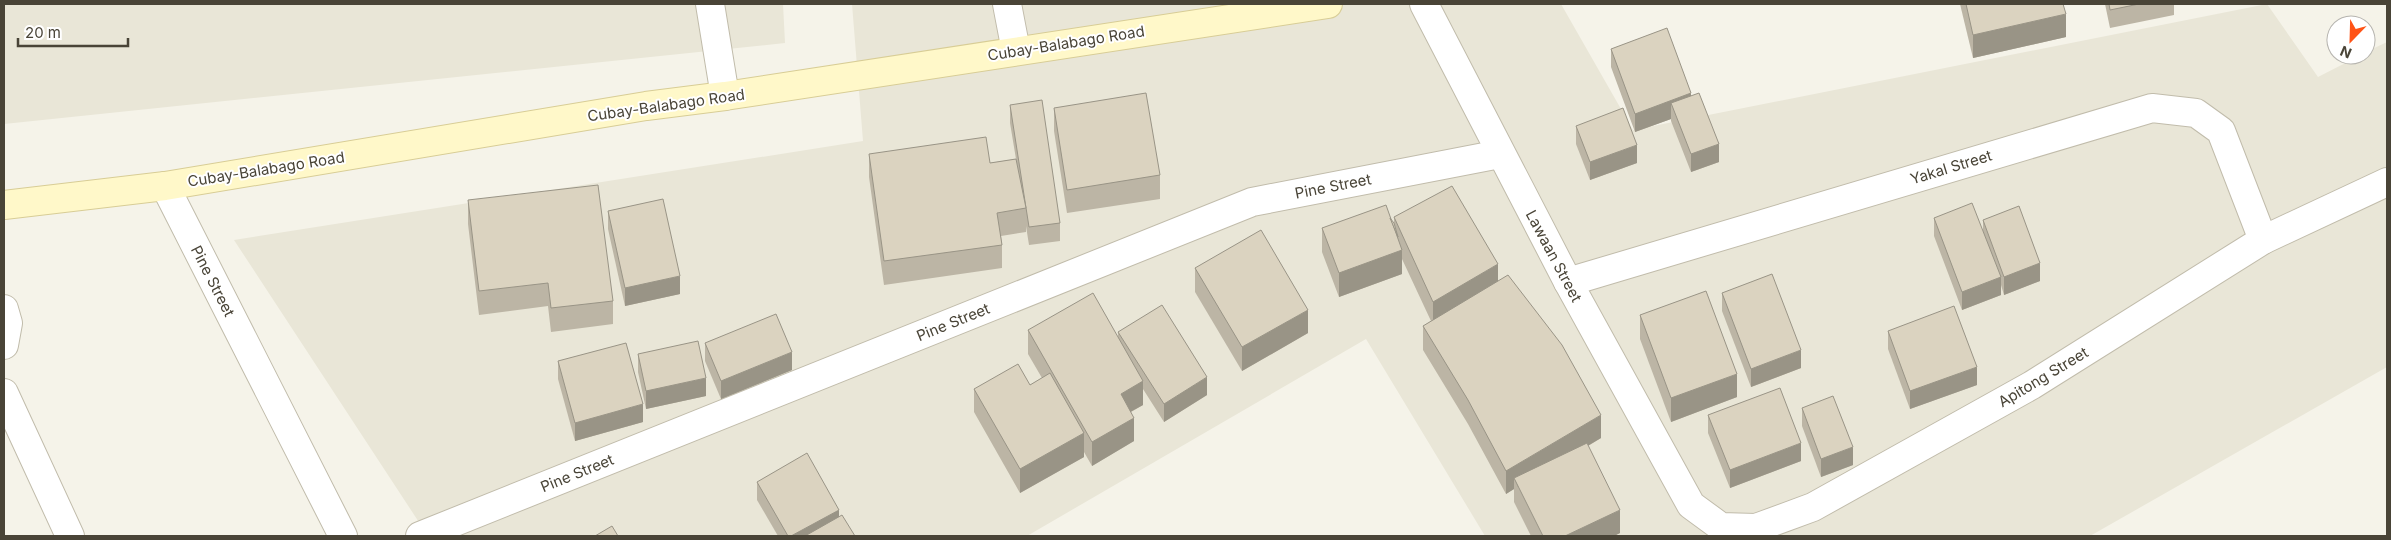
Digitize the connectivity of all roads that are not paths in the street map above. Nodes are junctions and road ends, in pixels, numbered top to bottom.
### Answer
1 (710, 4) edge
2 (1007, 4) edge
3 (1328, 4) edge
4 (1424, 4) edge
5 (1016, 51) junction
6 (725, 96) junction
7 (1500, 154) junction
8 (2387, 182) edge
9 (165, 186) junction
10 (4, 205) edge
11 (2262, 240) junction
12 (1568, 282) junction
13 (4, 309) edge
14 (4, 345) edge
15 (4, 393) edge
16 (1691, 505) joint
17 (70, 536) edge
18 (343, 536) edge
19 (420, 536) edge

1 - 6 street
2 - 5 street
3 - 5 main road, Cubay-Balabago Road
4 - 7 street, Lawaan Street
5 - 6 main road, Cubay-Balabago Road
6 - 9 main road, Cubay-Balabago Road
7 - 12 street, Lawaan Street
7 - 19 street, Pine Street
8 - 11 street, Apitong Street
9 - 10 main road, Cubay-Balabago Road
9 - 18 street, Pine Street
11 - 12 street, Yakal Street
11 - 16 street, Apitong Street
12 - 16 street, Lawaan Street
13 - 14 street
15 - 17 street

